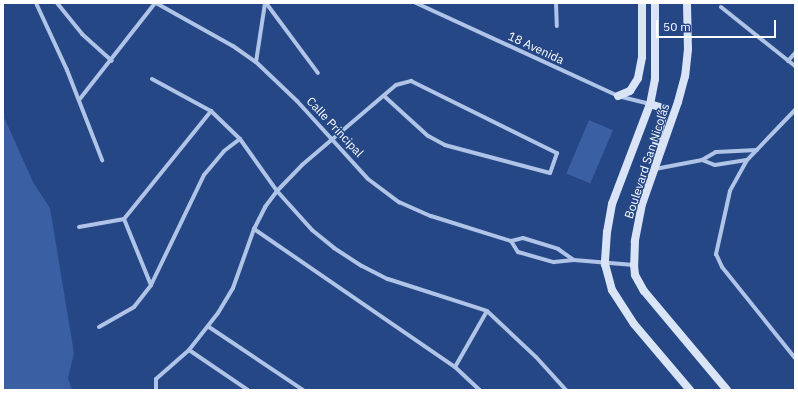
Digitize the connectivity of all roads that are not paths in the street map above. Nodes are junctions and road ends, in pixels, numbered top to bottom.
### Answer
1 (36, 3) edge
2 (57, 3) edge
3 (156, 3) edge
4 (265, 3) edge
5 (416, 3) edge
6 (556, 3) edge
7 (642, 3) edge
8 (655, 3) edge
9 (687, 3) edge
10 (721, 7) dead end
11 (557, 26) dead end
12 (795, 53) edge
13 (112, 61) junction
14 (788, 61) junction
15 (256, 62) junction
16 (795, 66) edge
17 (318, 73) dead end
18 (152, 80) dead end
19 (384, 96) junction
20 (618, 96) junction
21 (79, 100) junction
22 (650, 104) junction
23 (795, 110) edge
24 (211, 111) junction
25 (240, 139) junction
26 (333, 140) junction
27 (758, 150) junction
28 (658, 158) junction
29 (102, 160) dead end
30 (702, 160) junction
31 (747, 160) junction
32 (655, 169) junction
33 (277, 191) junction
34 (124, 219) junction
35 (79, 228) dead end
36 (254, 229) junction
37 (511, 241) junction
38 (574, 260) junction
39 (605, 264) junction
40 (634, 265) junction
41 (151, 285) junction
42 (488, 311) junction
43 (209, 326) junction
44 (99, 327) dead end
45 (189, 350) junction
46 (795, 358) edge
47 (455, 367) junction
48 (156, 390) edge
49 (248, 390) edge
50 (303, 390) edge
51 (480, 390) edge
52 (566, 390) edge
53 (690, 390) edge
54 (727, 390) edge

1 - 21 street
2 - 13 street
3 - 13 street
3 - 15 street, Calle Principal
4 - 15 street
4 - 17 street
5 - 20 street, 18 Avenida
6 - 11 street
7 - 20 main road
8 - 22 main road, Boulevard San Nicolás
9 - 28 main road, Boulevard San Nicolás
10 - 14 street
12 - 14 street
13 - 21 street
14 - 16 street
15 - 26 street, Calle Principal
18 - 24 street
19 - 19 street
19 - 26 street
20 - 22 street, 18 Avenida
21 - 29 street
22 - 28 main road
22 - 39 main road, Boulevard San Nicolás
23 - 27 street
24 - 25 street
24 - 34 street
25 - 33 street
25 - 41 street
26 - 33 street
26 - 37 street, Calle Principal
27 - 30 street
27 - 31 street
28 - 32 main road, Boulevard San Nicolás
30 - 31 street
30 - 32 street
31 - 46 street
32 - 40 main road, Boulevard San Nicolás
33 - 36 street
33 - 42 street
34 - 35 street
34 - 41 street
36 - 43 street
36 - 47 street
37 - 38 street, Calle Principal
37 - 38 street, Calle Principal
38 - 39 street, Calle Principal
39 - 40 street, Calle Principal
39 - 53 main road, Boulevard San Nicolás
40 - 54 main road, Boulevard San Nicolás
41 - 44 street
42 - 47 street
42 - 52 street
43 - 45 street
43 - 50 street
45 - 48 street
45 - 49 street
47 - 51 street

